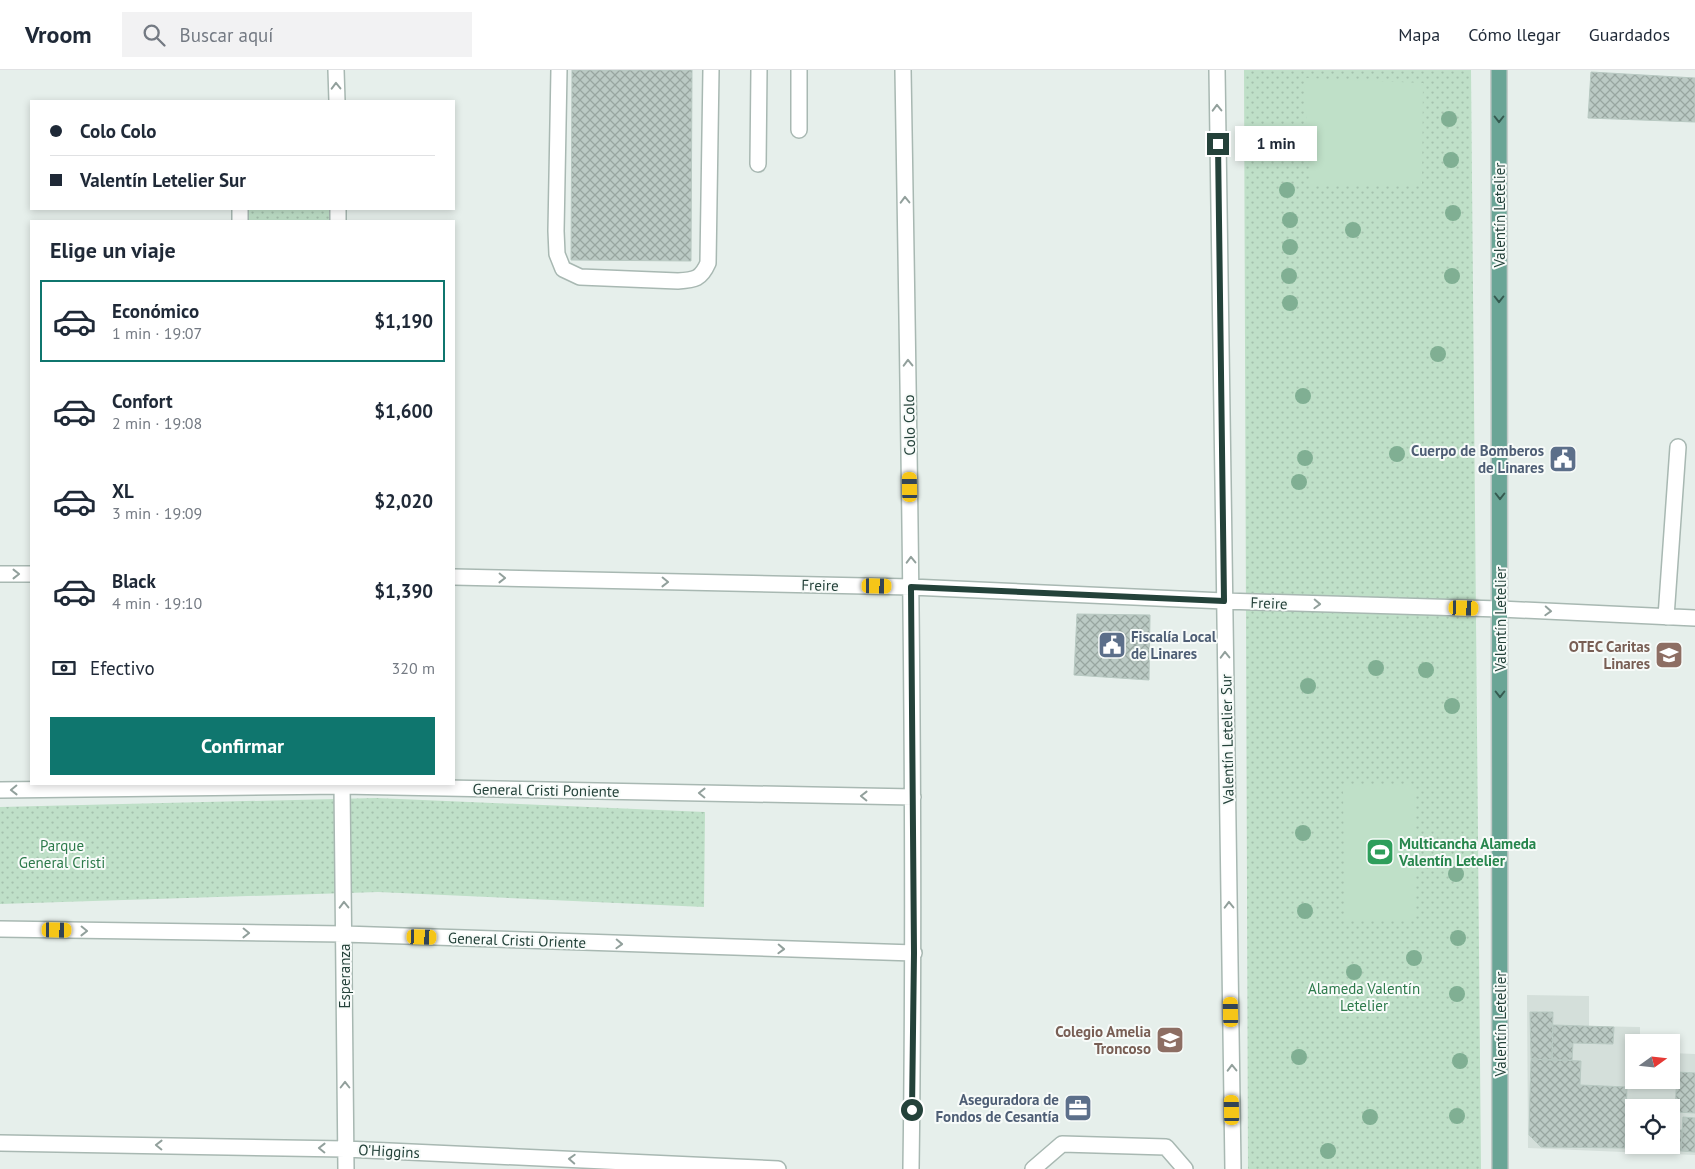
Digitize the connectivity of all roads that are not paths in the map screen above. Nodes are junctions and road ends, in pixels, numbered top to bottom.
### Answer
1 (336, 70) edge
2 (559, 70) edge
3 (711, 70) edge
4 (759, 70) edge
5 (799, 70) edge
6 (903, 70) edge
7 (1216, 70) edge
8 (1499, 70) edge
9 (337, 100) edge
10 (799, 130) dead end
11 (758, 164) dead end
12 (1678, 447) dead end
13 (0, 574) edge
14 (30, 574) edge
15 (455, 577) edge
16 (911, 587) junction
17 (1224, 601) junction
18 (1500, 609) junction
19 (1666, 617) junction
20 (1695, 618) edge
21 (342, 785) edge
22 (0, 790) edge
23 (913, 798) junction
24 (0, 929) edge
25 (344, 934) junction
26 (914, 953) junction
27 (0, 1143) edge
28 (345, 1149) junction
29 (346, 1169) edge
30 (778, 1169) edge
31 (911, 1169) edge
32 (1033, 1169) edge
33 (1185, 1169) edge
34 (1233, 1169) edge
35 (1500, 1169) edge

9 -> 1 street
2 - 3 street
4 - 11 street
5 - 10 street
16 -> 6 street, Colo Colo
17 -> 7 street, Valentín Letelier Sur
8 -> 18 main road, Valentín Letelier
12 - 19 street
13 -> 14 street
15 -> 16 street, Freire
16 - 17 street, Freire
16 - 23 street, Colo Colo
17 -> 18 street, Freire
34 -> 17 street, Valentín Letelier Sur
18 -> 19 street, Freire
18 -> 35 main road, Valentín Letelier
19 - 20 street, Freire
21 -> 22 street, General Cristi Poniente
23 -> 21 street, General Cristi Poniente
25 -> 21 street, Esperanza
23 - 26 street, Colo Colo
24 -> 25 street, General Cristi Oriente
25 -> 26 street, General Cristi Oriente
28 -> 25 street, Esperanza
26 - 31 street, Colo Colo
28 -> 27 street, O'Higgins
28 - 29 street, Esperanza
30 -> 28 street, O'Higgins
32 - 33 street

